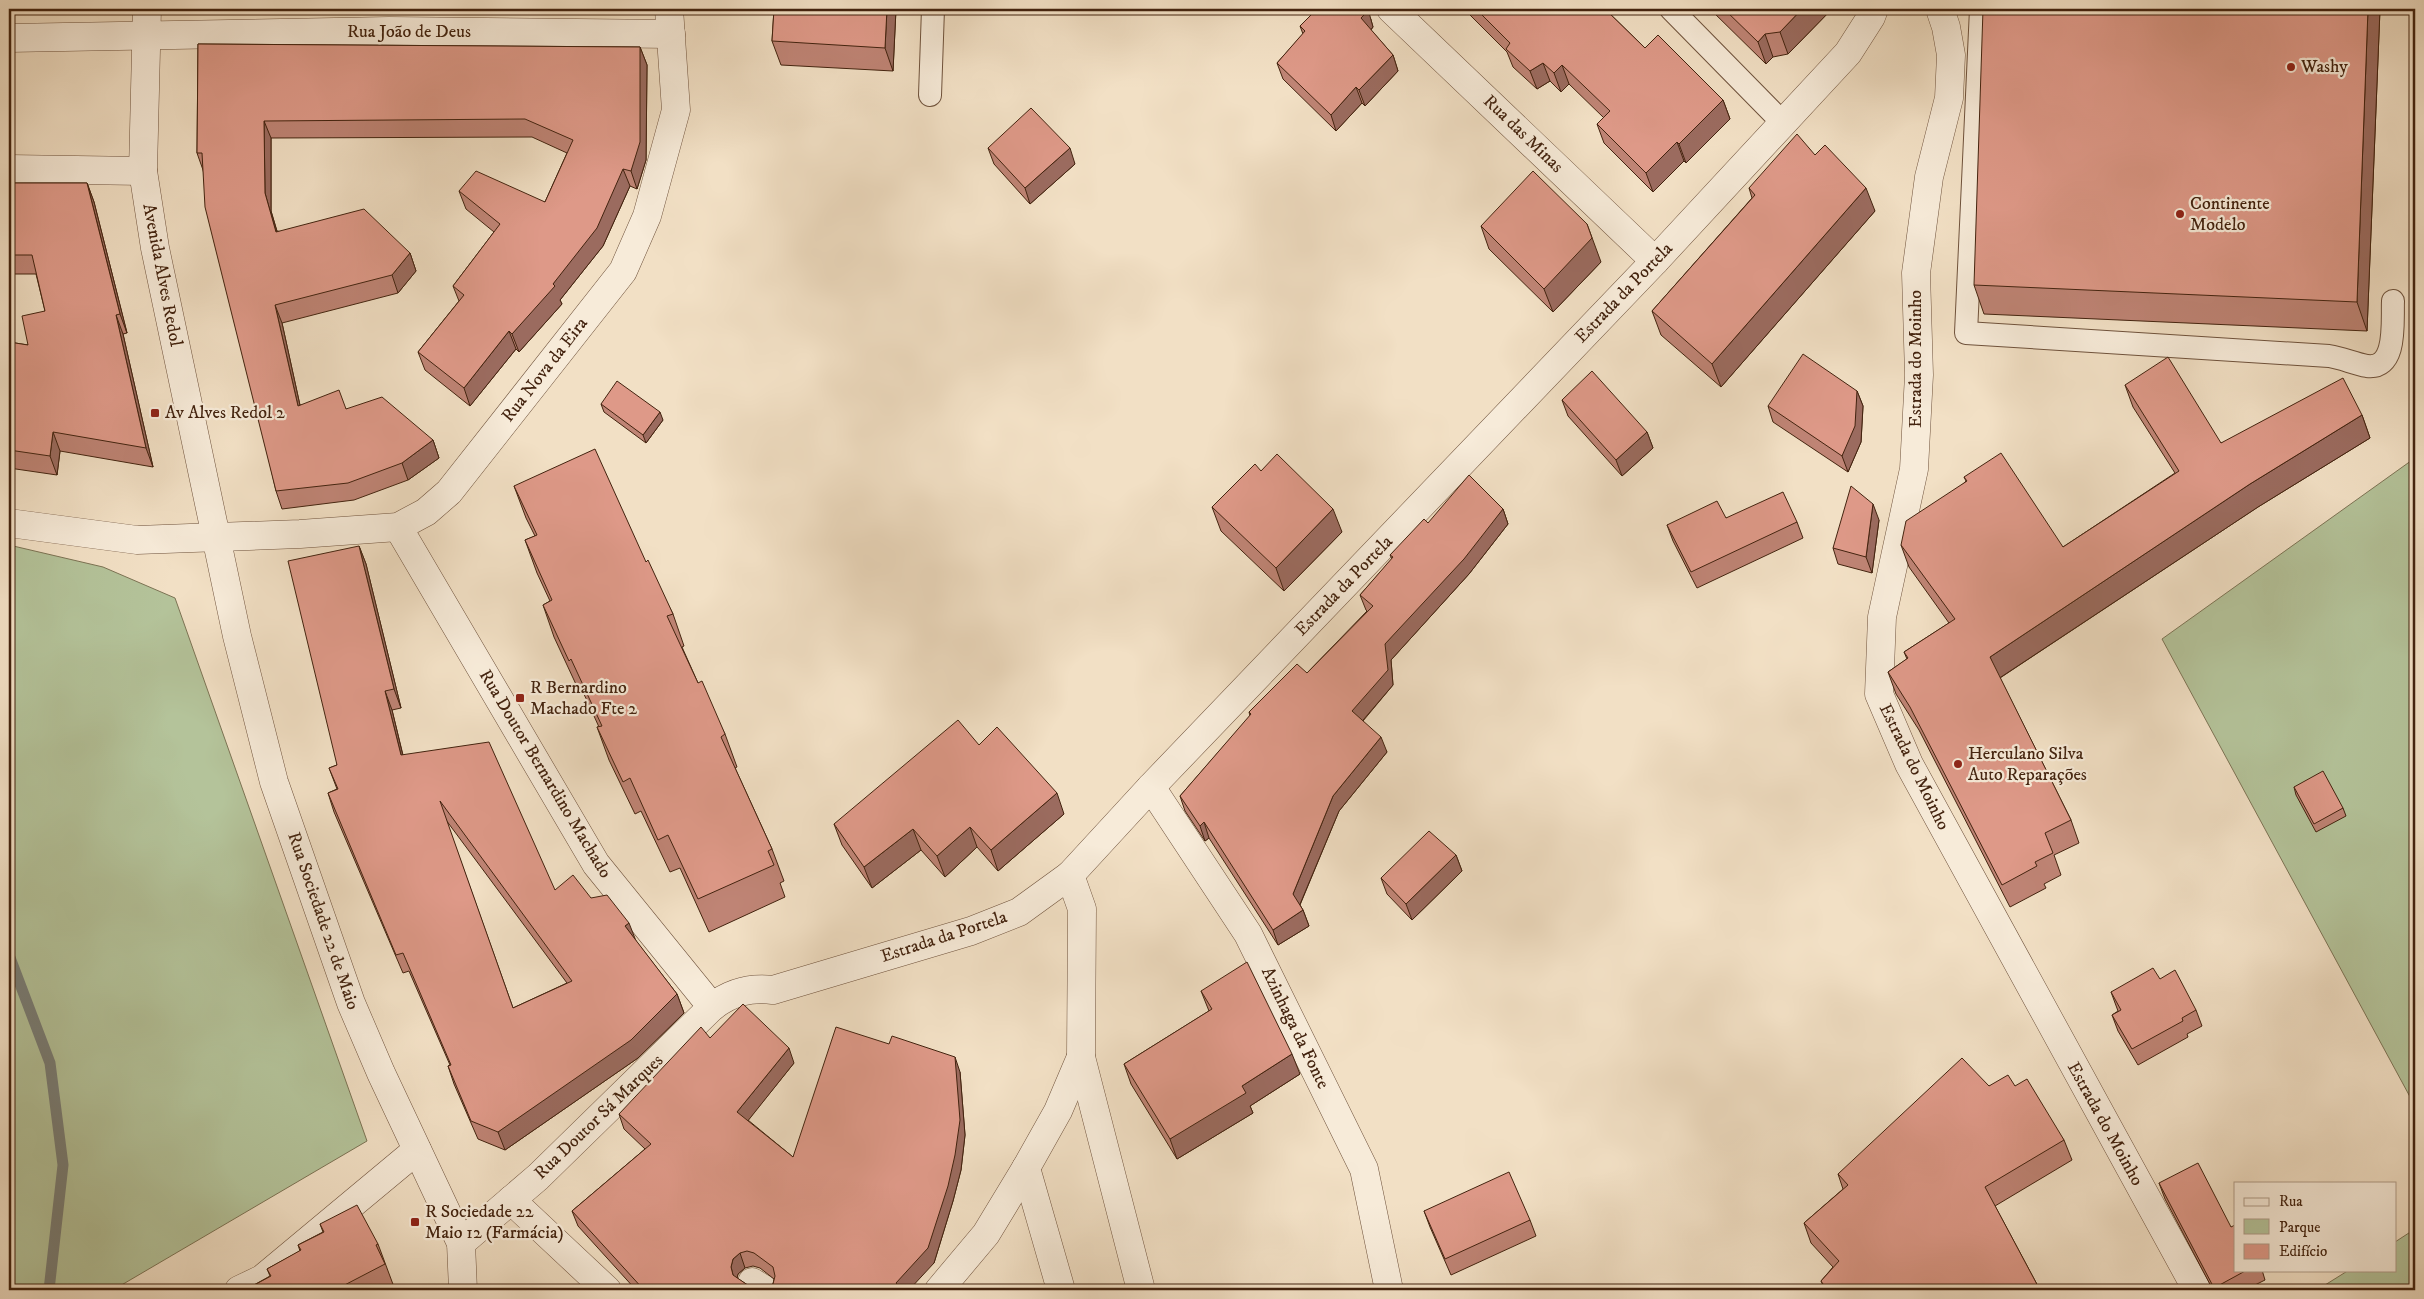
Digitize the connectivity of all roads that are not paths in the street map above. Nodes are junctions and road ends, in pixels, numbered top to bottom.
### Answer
1 (933, 9) edge
2 (1391, 9) edge
3 (1671, 9) edge
4 (1874, 9) edge
5 (1940, 9) edge
6 (1981, 9) edge
7 (670, 21) edge
8 (146, 22) edge
9 (9, 38) edge
10 (930, 95) dead end
11 (1783, 123) junction
12 (9, 168) edge
13 (143, 171) junction
14 (1655, 261) junction
15 (2393, 301) dead end
16 (9, 523) edge
17 (398, 527) junction
18 (218, 538) junction
19 (1151, 787) junction
20 (1070, 875) junction
21 (712, 1007) junction
22 (1080, 1057) junction
23 (417, 1150) junction
24 (1026, 1168) junction
25 (511, 1200) junction
26 (461, 1243) junction
27 (239, 1290) edge
28 (463, 1290) edge
29 (607, 1290) edge
30 (939, 1290) edge
31 (1061, 1290) edge
32 (1141, 1290) edge
33 (1389, 1290) edge
34 (2196, 1290) edge

1 - 10 lane
2 - 14 street, Rua das Minas
3 - 11 lane
4 - 11 street, Estrada da Portela
5 - 34 street, Estrada do Moinho
6 - 15 lane
7 - 8 street, Rua João de Deus
7 - 17 street, Rua Nova da Eira
8 - 9 street, Rua João de Deus
8 - 13 street, Avenida Alves Redol
11 - 14 street, Estrada da Portela
12 - 13 street
13 - 18 street, Avenida Alves Redol
14 - 19 street, Estrada da Portela
16 - 18 street, Rua Nova da Eira
17 - 18 street, Rua Nova da Eira
17 - 21 street, Rua Doutor Bernardino Machado
18 - 23 street, Rua Sociedade 22 de Maio
19 - 20 street, Estrada da Portela
19 - 33 street, Azinhaga da Fonte
20 - 21 street, Estrada da Portela
20 - 22 street
21 - 25 street, Rua Doutor Sá Marques
22 - 24 street
22 - 32 street
23 - 26 street, Rua Sociedade 22 de Maio
23 - 27 street
24 - 30 street
24 - 31 street
25 - 26 street, Rua Doutor Sá Marques
25 - 29 street
26 - 28 street, Rua Sociedade 22 de Maio

